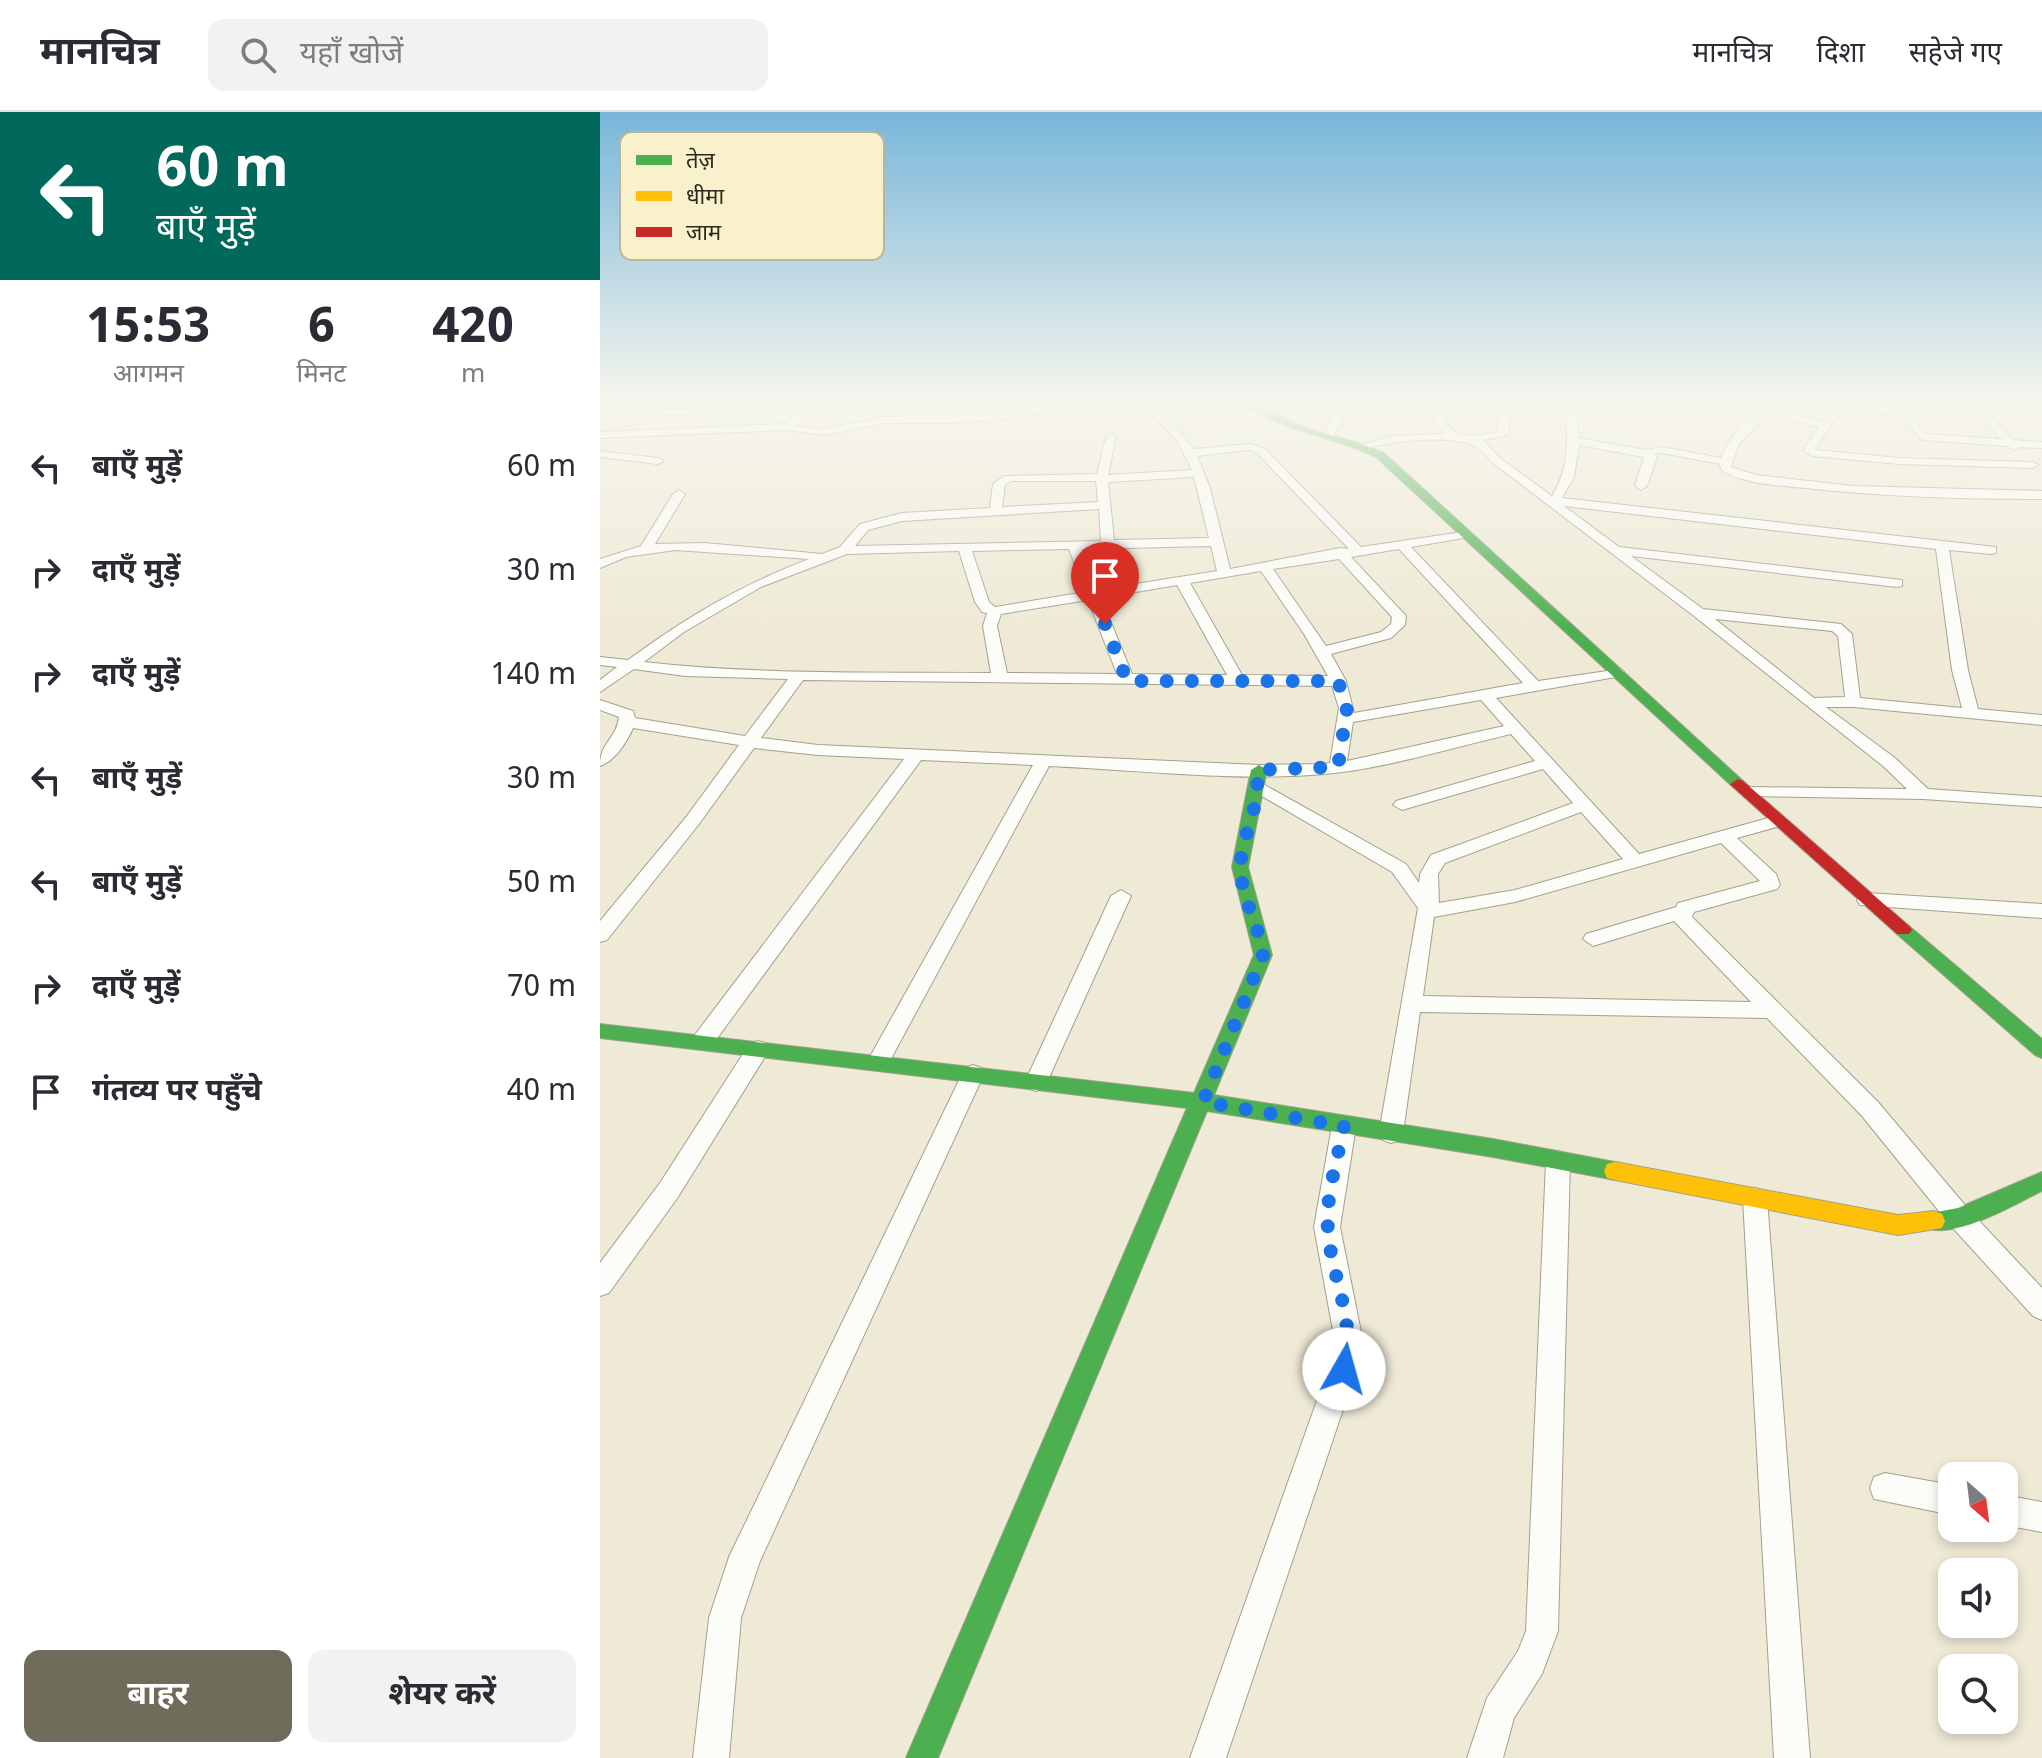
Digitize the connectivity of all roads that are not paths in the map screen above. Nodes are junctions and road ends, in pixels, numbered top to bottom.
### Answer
1 (1125, 477) edge
2 (1198, 477) edge
3 (1286, 477) edge
4 (1403, 477) edge
5 (1522, 477) edge
6 (1569, 477) edge
7 (1644, 477) edge
8 (1854, 477) edge
9 (1102, 478) junction
10 (1641, 486) dead end
11 (679, 494) dead end
12 (2042, 495) edge
13 (1554, 502) junction
14 (1105, 505) junction
15 (996, 509) junction
16 (1465, 534) junction
17 (1215, 542) junction
18 (1401, 543) junction
19 (1942, 544) junction
20 (1108, 545) junction
21 (1074, 546) junction
22 (646, 548) junction
23 (965, 549) junction
24 (845, 550) junction
25 (1357, 550) junction
26 (1613, 550) junction
27 (1991, 550) dead end
28 (1340, 552) junction
29 (825, 556) junction
30 (600, 564) edge
31 (1264, 566) junction
32 (1224, 573) junction
33 (1181, 580) junction
34 (1897, 583) dead end
35 (1094, 595) junction
36 (995, 611) junction
37 (1699, 613) junction
38 (1320, 652) junction
39 (600, 661) edge
40 (630, 665) junction
41 (1616, 672) junction
42 (799, 674) junction
43 (1000, 678) junction
44 (1127, 681) junction
45 (1238, 681) junction
46 (1338, 681) junction
47 (600, 687) edge
48 (1535, 687) junction
49 (1484, 694) junction
50 (1853, 702) junction
51 (1810, 703) junction
52 (600, 705) edge
53 (1971, 713) junction
54 (1345, 719) junction
55 (2042, 720) edge
56 (628, 722) junction
57 (1515, 728) junction
58 (749, 742) junction
59 (915, 756) junction
60 (1045, 758) junction
61 (600, 761) edge
62 (1546, 763) junction
63 (1338, 767) junction
64 (1258, 779) junction
65 (1749, 792) junction
66 (1923, 794) junction
67 (2042, 802) edge
68 (1402, 805) dead end
69 (1584, 805) junction
70 (1778, 821) junction
71 (1724, 836) junction
72 (1635, 861) junction
73 (1121, 896) dead end
74 (1867, 900) junction
75 (1429, 910) junction
76 (2042, 911) edge
77 (1682, 912) junction
78 (600, 935) edge
79 (1593, 939) dead end
80 (1412, 1004) junction
81 (1775, 1010) junction
82 (600, 1031) edge
83 (702, 1042) junction
84 (758, 1049) junction
85 (2042, 1050) edge
86 (878, 1062) junction
87 (973, 1074) junction
88 (1036, 1082) junction
89 (1203, 1102) junction
90 (1344, 1126) junction
91 (1391, 1133) junction
92 (1558, 1161) junction
93 (2042, 1181) edge
94 (1755, 1199) junction
95 (1960, 1218) junction
96 (600, 1284) edge
97 (2042, 1307) edge
98 (1885, 1488) dead end
99 (1938, 1497) edge
100 (2018, 1513) edge
101 (2042, 1517) edge
102 (920, 1757) edge
103 (711, 1758) edge
104 (1208, 1758) edge
105 (1485, 1758) edge
106 (1792, 1758) edge

1 - 9 street
2 - 17 street
3 - 25 street
4 - 16 street
5 - 13 street
6 - 13 street
7 - 10 street
8 - 12 street
9 - 14 street
9 - 15 street
11 - 22 street
13 - 19 street
13 - 26 street
14 - 15 street
14 - 20 street
15 - 24 street
16 - 18 street
16 - 41 street
17 - 20 street
17 - 32 street
18 - 25 street
18 - 48 street
19 - 27 street
19 - 53 street
20 - 21 street
21 - 23 street
21 - 35 street
22 - 29 street
22 - 30 street
23 - 24 street
23 - 36 street
24 - 29 street
25 - 28 street
26 - 34 street
26 - 37 street
28 - 31 street
28 - 38 street
29 - 40 street
31 - 32 street
31 - 38 street
32 - 33 street
33 - 35 street
33 - 45 street
35 - 36 street
35 - 44 street
36 - 43 street
37 - 50 street
37 - 51 street
38 - 46 street
39 - 40 street
40 - 42 street
40 - 47 street
41 - 48 street
41 - 65 street
42 - 43 street
42 - 58 street
43 - 44 street
44 - 45 street
45 - 46 street
46 - 54 street
48 - 49 street
49 - 54 street
49 - 57 street
50 - 51 street
50 - 53 street
51 - 66 street
52 - 56 street
53 - 55 street
54 - 63 street
56 - 58 street
56 - 61 street
57 - 62 street
57 - 63 street
58 - 59 street
58 - 78 street
59 - 60 street
59 - 83 street
60 - 64 street
60 - 86 street
62 - 68 street
62 - 69 street
63 - 64 street
64 - 75 street
64 - 89 street
65 - 66 street
65 - 70 street
66 - 67 street
69 - 72 street
69 - 75 street
70 - 71 street
70 - 74 street
71 - 72 street
71 - 77 street
72 - 75 street
73 - 88 street
74 - 76 street
74 - 85 street
75 - 80 street
77 - 79 street
77 - 81 street
80 - 81 street
80 - 91 street
81 - 95 street
82 - 83 street
83 - 84 street
84 - 86 street
84 - 96 street
86 - 87 street
87 - 88 street
87 - 103 street
88 - 89 street
89 - 90 street
89 - 102 street
90 - 91 street
90 - 104 street
91 - 92 street
92 - 94 street
92 - 105 street
93 - 95 street
94 - 95 street
94 - 106 street
95 - 97 street
98 - 99 street
100 - 101 street

